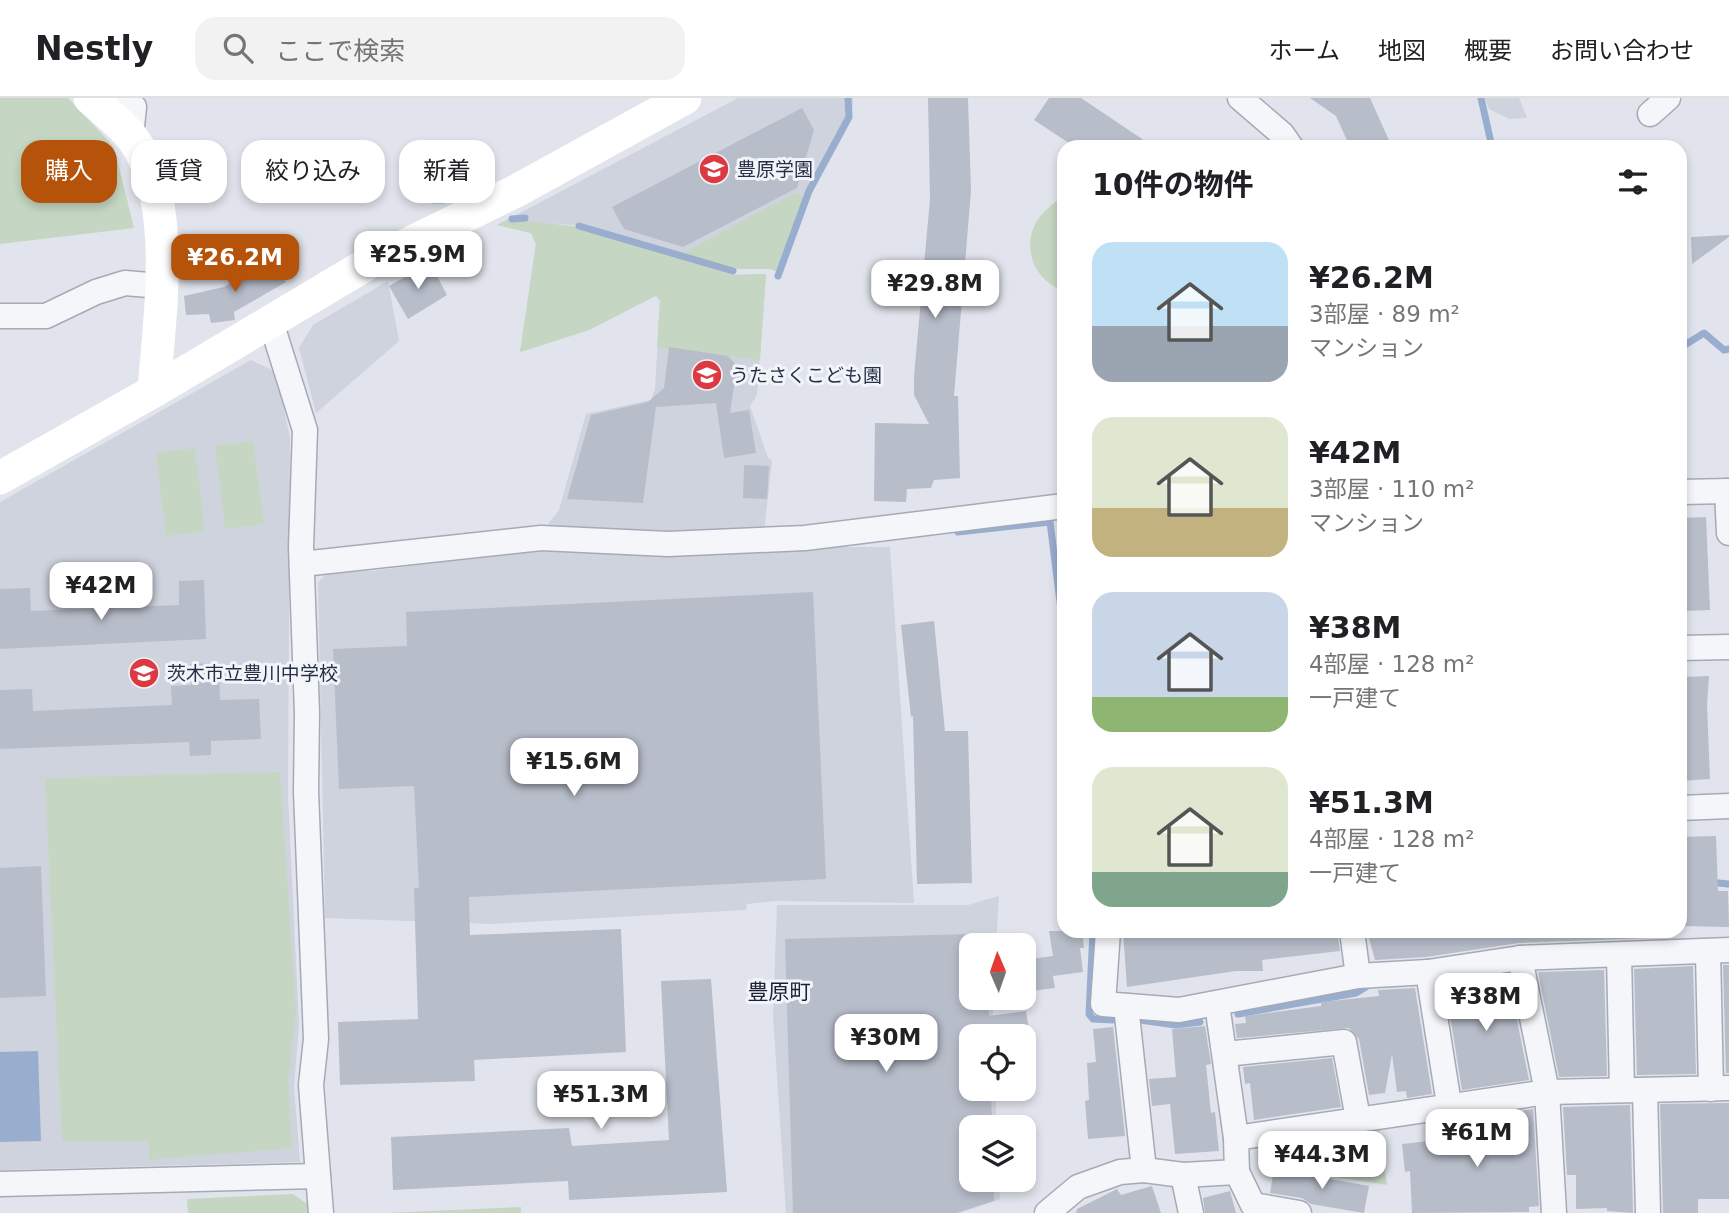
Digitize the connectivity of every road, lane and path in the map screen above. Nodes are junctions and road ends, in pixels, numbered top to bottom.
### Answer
1 (90, 98) edge
2 (125, 98) edge
3 (685, 98) edge
4 (1240, 98) edge
5 (131, 136) junction
6 (1286, 140) edge
7 (161, 286) junction
8 (0, 316) edge
9 (271, 322) junction
10 (154, 391) junction
11 (0, 478) edge
12 (1728, 491) edge
13 (1687, 492) edge
14 (1057, 507) edge
15 (1729, 533) edge
16 (302, 565) junction
17 (1729, 647) edge
18 (1687, 648) edge
19 (1729, 806) edge
20 (1687, 808) edge
21 (1108, 938) edge
22 (1353, 938) edge
23 (1718, 951) edge
24 (1619, 956) junction
25 (1520, 958) junction
26 (1428, 972) junction
27 (1358, 976) junction
28 (1217, 1004) junction
29 (1126, 1006) junction
30 (1225, 1054) junction
31 (1720, 1089) edge
32 (1633, 1090) junction
33 (1547, 1092) junction
34 (1449, 1104) junction
35 (1358, 1119) junction
36 (1236, 1138) junction
37 (1144, 1170) junction
38 (1237, 1172) junction
39 (1183, 1175) junction
40 (318, 1176) junction
41 (0, 1184) edge
42 (321, 1213) edge
43 (1047, 1213) edge
44 (1191, 1213) edge
45 (1299, 1213) edge
46 (1554, 1213) edge
47 (1648, 1213) edge

1 - 5 street
2 - 5 street
3 - 9 street
4 - 6 street
5 - 7 street
7 - 8 street
7 - 10 street
9 - 10 street
9 - 16 street
10 - 11 street
12 - 13 street
12 - 15 street
14 - 16 street
16 - 40 street
17 - 18 street
19 - 20 street
21 - 29 street
22 - 27 street
23 - 24 street
23 - 31 street
24 - 25 street
24 - 32 street
25 - 26 street
25 - 33 street
26 - 27 street
26 - 34 street
27 - 28 street
28 - 29 street
28 - 30 street
29 - 37 street
30 - 35 street
30 - 36 street
31 - 32 street
32 - 33 street
32 - 47 street
33 - 34 street
33 - 46 street
34 - 35 street
35 - 36 street
36 - 38 street
37 - 39 street
37 - 43 street
38 - 39 street
38 - 45 street
39 - 44 street
40 - 41 street
40 - 42 street

